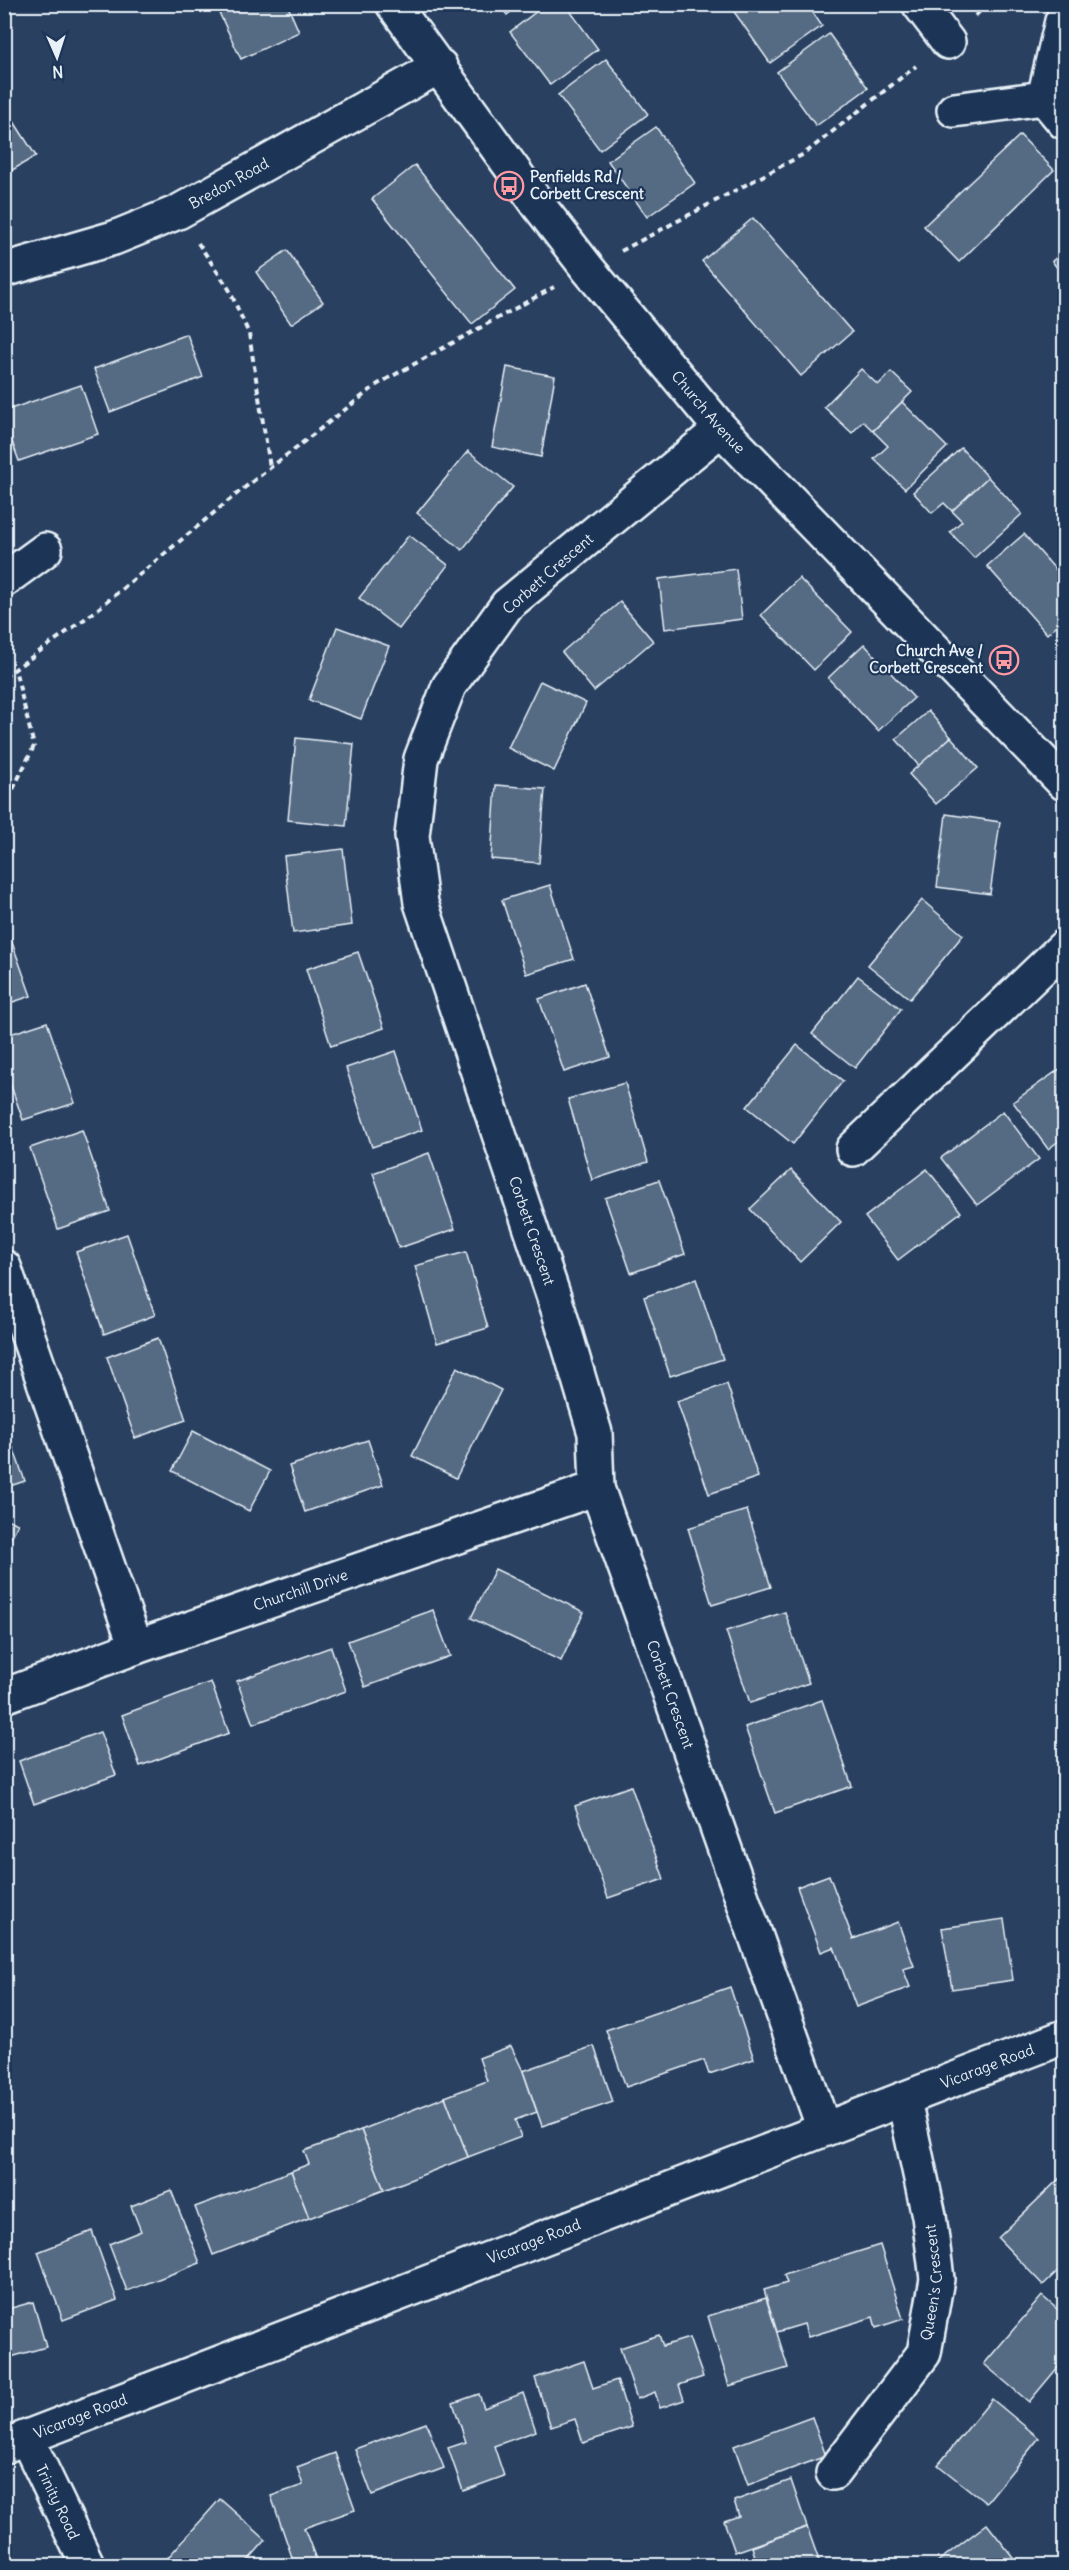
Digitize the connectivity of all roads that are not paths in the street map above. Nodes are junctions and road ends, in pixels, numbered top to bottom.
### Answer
1 (393, 4) edge
2 (919, 4) edge
3 (1063, 20) edge
4 (948, 42) road end
5 (440, 66) junction
6 (954, 110) dead end
7 (1054, 110) edge
8 (4, 270) edge
9 (721, 429) junction
10 (45, 550) dead end
11 (4, 580) edge
12 (1065, 783) edge
13 (1065, 947) edge
14 (853, 1149) dead end
15 (4, 1267) edge
16 (597, 1488) junction
17 (136, 1647) junction
18 (4, 1696) edge
19 (1065, 2037) edge
20 (904, 2100) junction
21 (825, 2128) junction
22 (16, 2443) edge
23 (834, 2473) dead end
24 (88, 2565) edge

1 - 5 street, Church Avenue
2 - 4 street
3 - 7 street
5 - 8 street, Bredon Road
5 - 9 street, Church Avenue
6 - 7 street
9 - 12 street, Church Avenue
9 - 16 street, Corbett Crescent
10 - 11 street
13 - 14 street
15 - 17 street
16 - 17 street, Churchill Drive
16 - 21 street, Corbett Crescent
17 - 18 street, Churchill Drive
19 - 20 street, Vicarage Road
20 - 21 street, Vicarage Road
20 - 23 street, Queen's Crescent
21 - 22 street, Vicarage Road
22 - 24 street, Trinity Road

